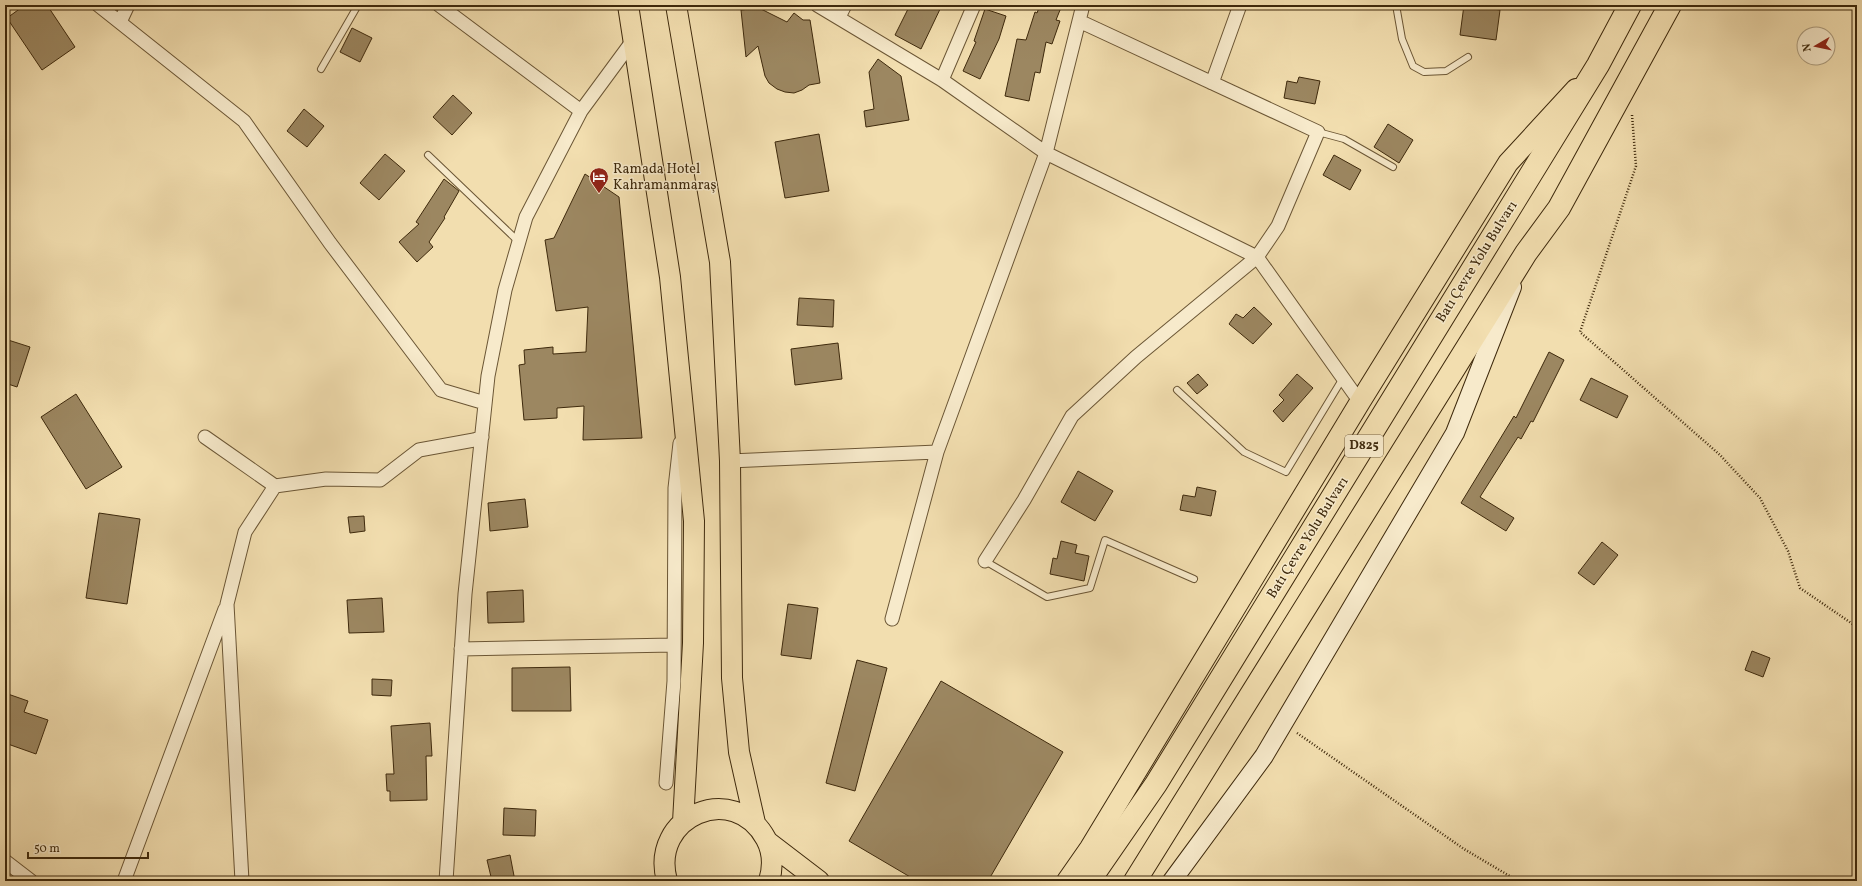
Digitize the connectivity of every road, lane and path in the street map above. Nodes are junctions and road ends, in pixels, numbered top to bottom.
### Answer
1 (98, 5) edge
2 (128, 5) edge
3 (358, 5) edge
4 (439, 5) edge
5 (628, 5) edge
6 (676, 5) edge
7 (817, 5) edge
8 (845, 5) edge
9 (974, 5) edge
10 (1083, 5) edge
11 (1240, 5) edge
12 (1396, 5) edge
13 (1630, 5) edge
14 (1670, 5) edge
15 (839, 17) junction
16 (1079, 21) junction
17 (120, 22) junction
18 (634, 39) junction
19 (1468, 57) dead end
20 (1598, 65) junction
21 (321, 69) dead end
22 (942, 80) junction
23 (1212, 83) junction
24 (1632, 110) dead end
25 (581, 111) junction
26 (1318, 132) junction
27 (1046, 153) junction
28 (428, 156) dead end
29 (1394, 167) dead end
30 (519, 242) junction
31 (1526, 253) junction
32 (1257, 257) junction
33 (1343, 378) junction
34 (1177, 390) dead end
35 (486, 402) junction
36 (1360, 402) junction
37 (683, 414) junction
38 (205, 437) dead end
39 (482, 437) junction
40 (937, 452) junction
41 (730, 461) junction
42 (275, 486) junction
43 (985, 561) joint
44 (1194, 579) dead end
45 (227, 604) junction
46 (892, 619) dead end
47 (1857, 627) edge
48 (674, 646) junction
49 (461, 649) junction
50 (1283, 723) junction
51 (666, 783) dead end
52 (683, 822) junction
53 (755, 823) junction
54 (768, 842) junction
55 (5, 861) edge
56 (31, 881) edge
57 (124, 881) edge
58 (242, 881) edge
59 (446, 881) edge
60 (667, 881) edge
61 (769, 881) edge
62 (819, 881) edge
63 (1067, 881) edge
64 (1089, 881) edge
65 (1135, 881) edge
66 (1172, 881) edge
67 (1518, 881) edge

1 - 17 street
2 - 17 street
3 - 21 lane
4 - 25 street
5 - 18 main road
6 - 41 main road
7 - 15 street
8 - 15 street
9 - 22 street
10 - 16 street
11 - 23 street
12 - 19 lane
13 - 20 highway, Batı Çevre Yolu Bulvarı / D825
14 - 31 highway, D825
15 - 22 street
16 - 23 street
16 - 27 street
17 - 35 street
18 - 25 street
18 - 37 main road
20 - 36 main road
20 - 64 highway, Batı Çevre Yolu Bulvarı / D825
22 - 27 street
23 - 26 street
24 - 47 path
25 - 30 street
26 - 29 lane
26 - 32 street
27 - 32 street
27 - 40 street
28 - 30 lane
30 - 35 street
31 - 50 main road
31 - 65 highway, D825
32 - 33 street
32 - 43 street
33 - 34 lane
33 - 36 street
35 - 39 street
36 - 63 main road
37 - 48 street
37 - 52 main road
38 - 42 street
39 - 42 street
39 - 49 street
40 - 41 street
40 - 46 street
41 - 53 main road
42 - 45 street
43 - 44 lane
45 - 57 street
45 - 58 street
48 - 49 street
48 - 51 street
49 - 59 street
50 - 66 main road
50 - 67 path
52 - 53 main road
52 - 60 main road
53 - 54 main road
54 - 61 main road
54 - 62 main road
55 - 56 street

